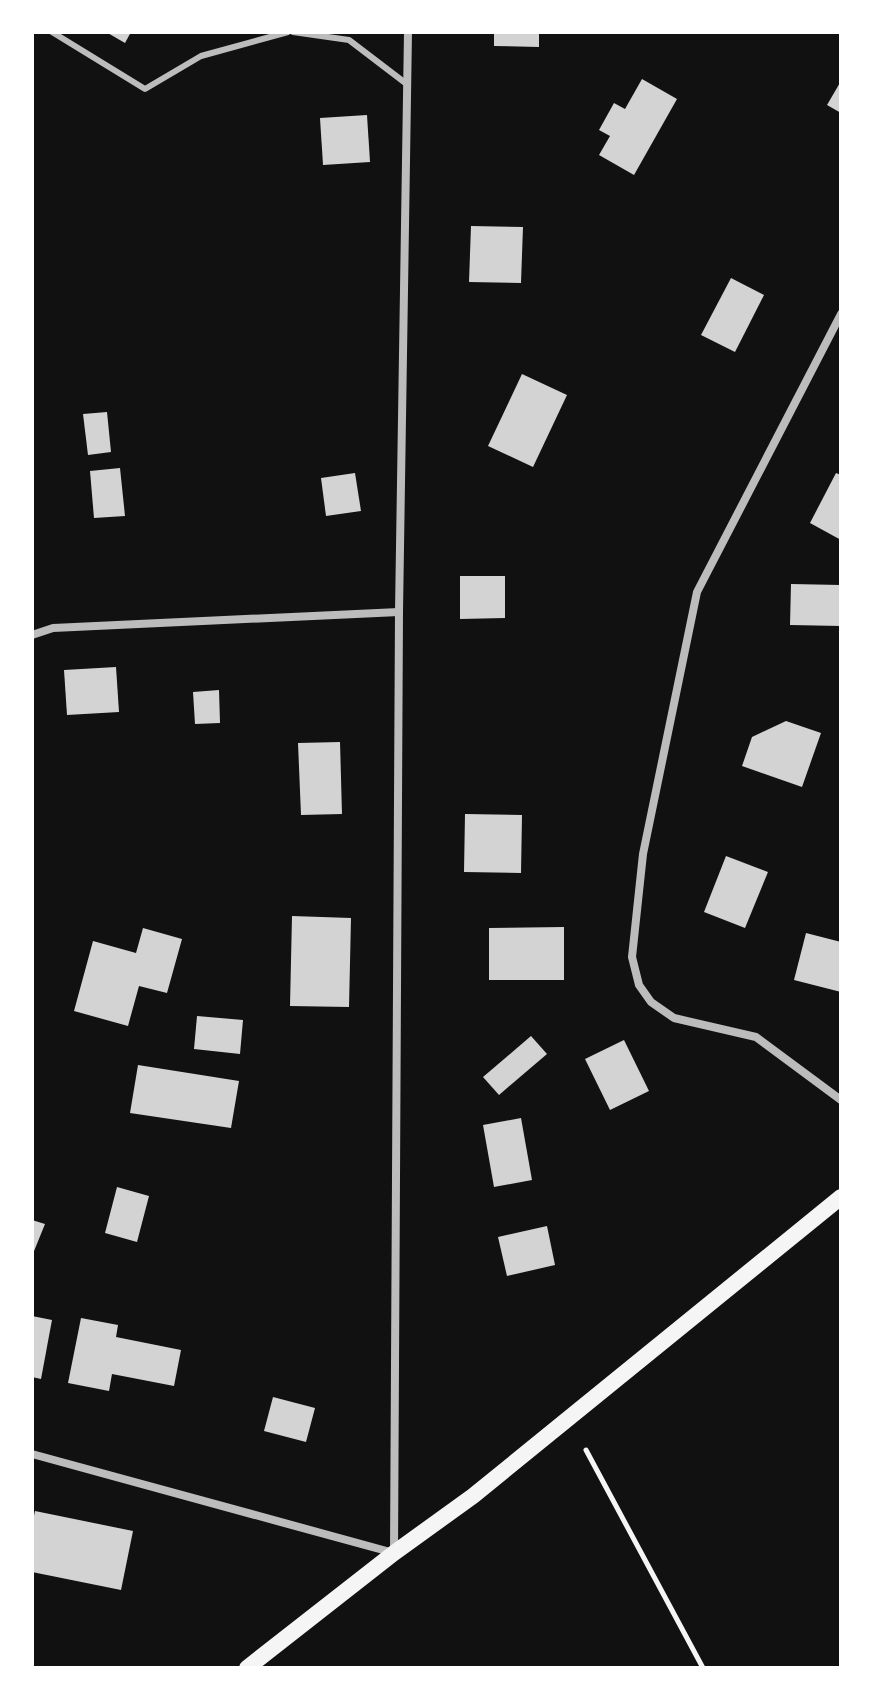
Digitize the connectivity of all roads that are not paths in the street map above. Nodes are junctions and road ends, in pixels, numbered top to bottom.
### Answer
1 (52, 32) edge
2 (291, 32) edge
3 (408, 32) edge
4 (408, 85) junction
5 (841, 314) edge
6 (399, 612) junction
7 (32, 635) edge
8 (841, 1100) edge
9 (841, 1197) edge
10 (32, 1454) edge
11 (394, 1553) junction
12 (247, 1668) edge

1 - 2 lane
2 - 4 lane
3 - 4 street
4 - 6 street
5 - 8 street
6 - 7 street
6 - 11 street
9 - 11 main road
10 - 11 street
11 - 12 main road

